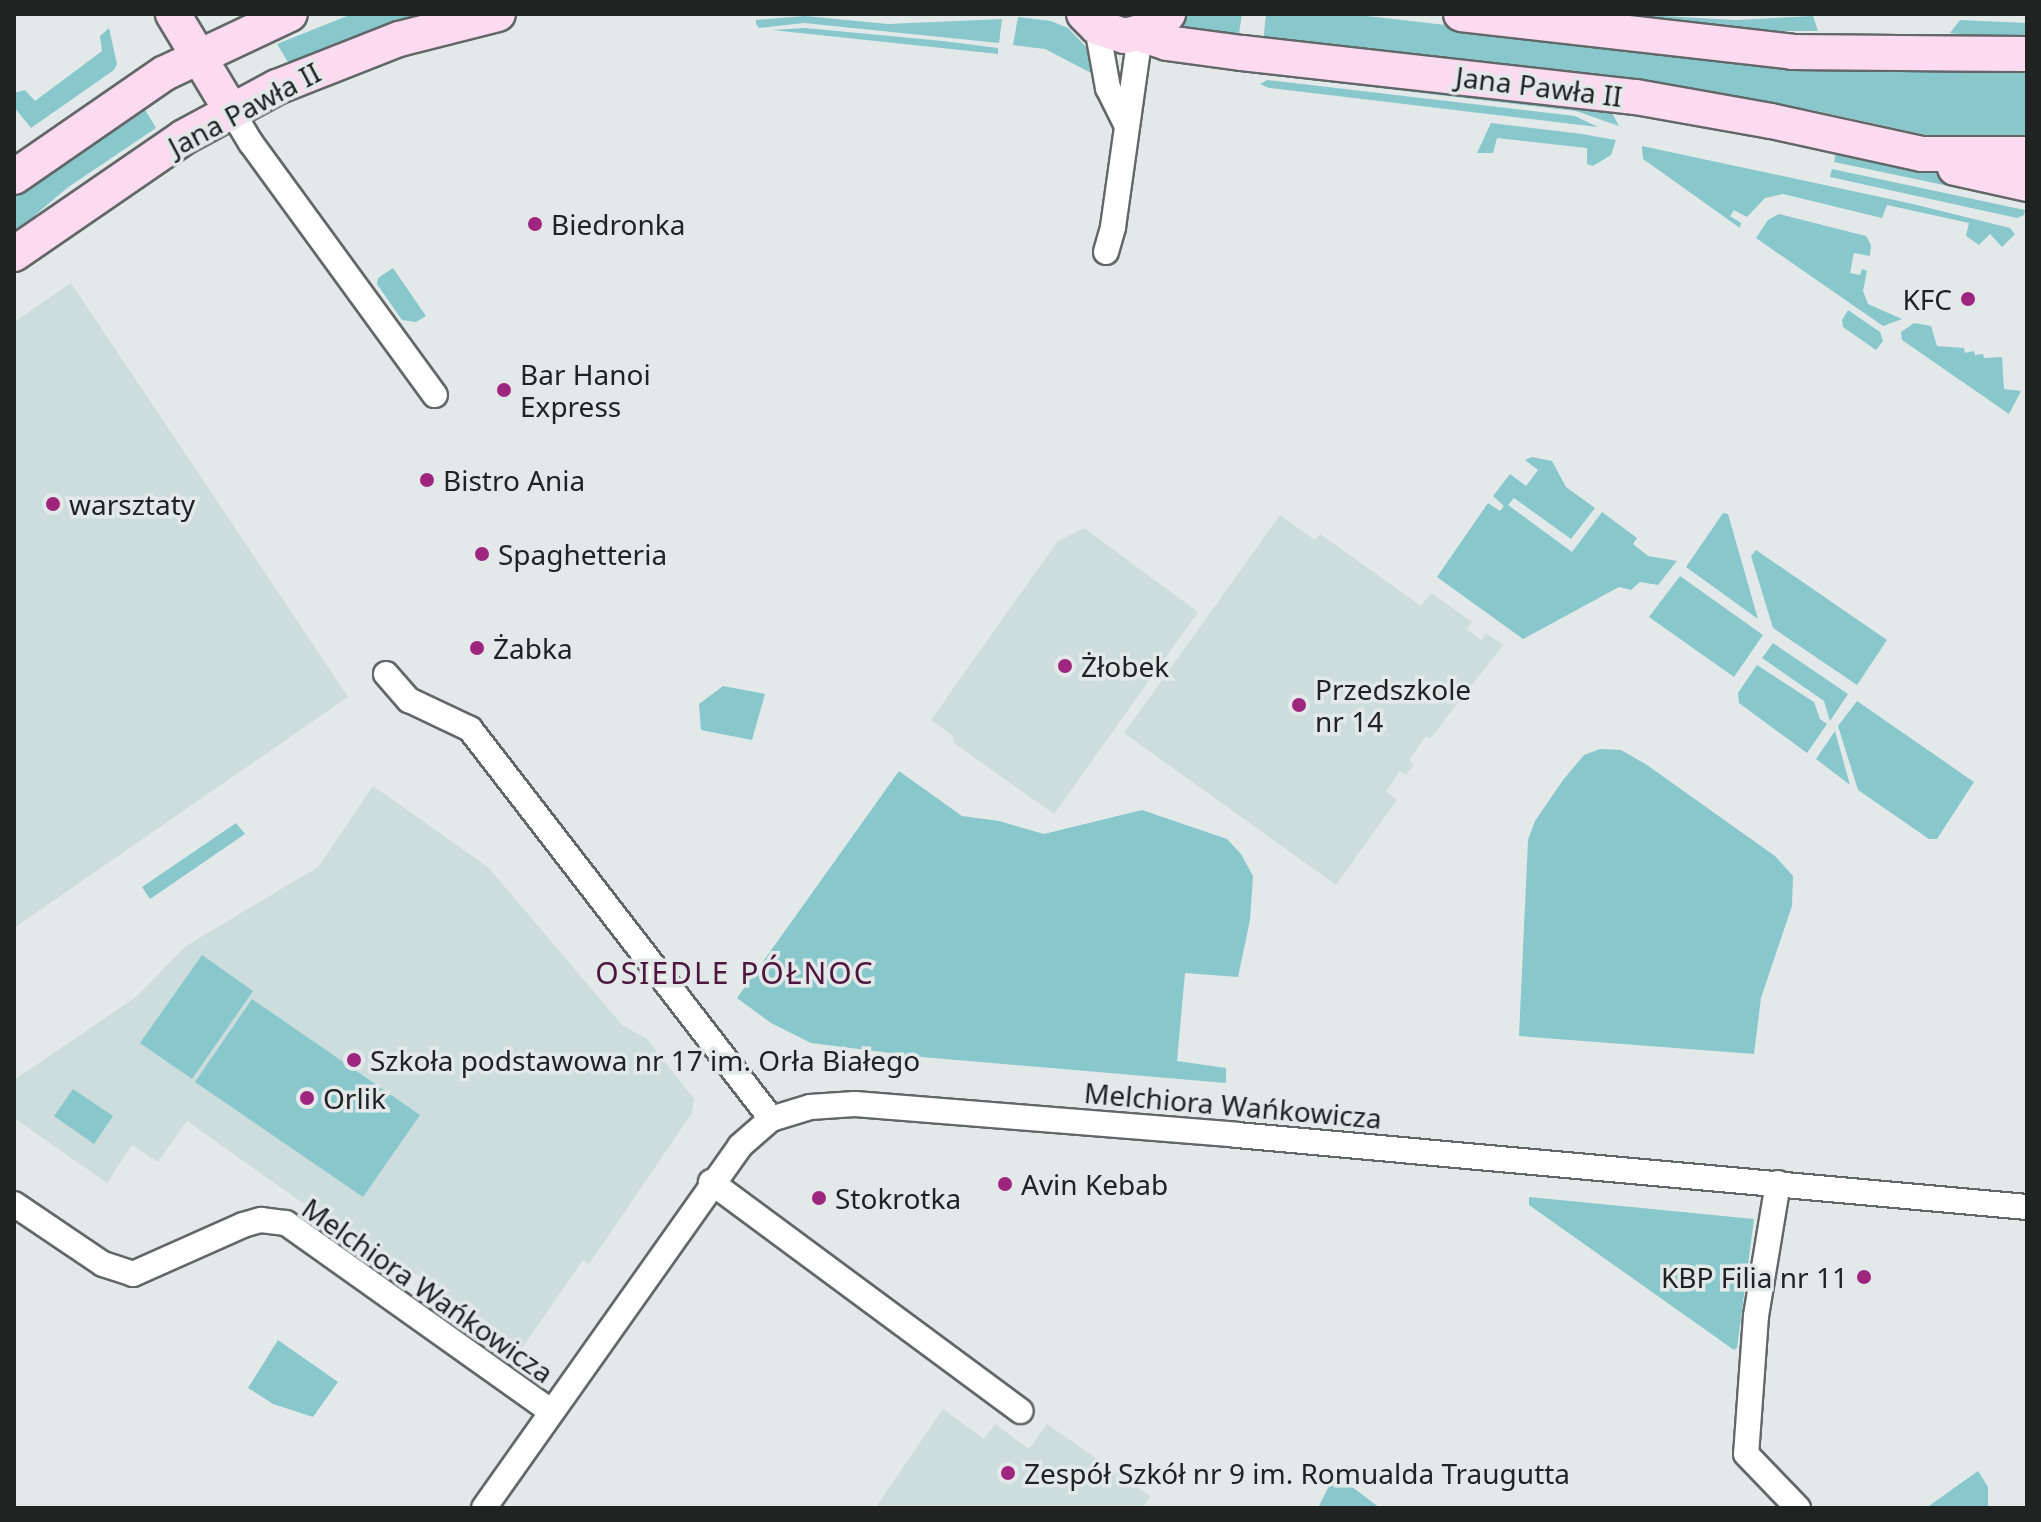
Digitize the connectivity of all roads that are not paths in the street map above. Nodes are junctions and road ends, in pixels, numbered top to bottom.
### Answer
1 (173, 14) edge
2 (290, 14) edge
3 (498, 14) edge
4 (1168, 14) edge
5 (1461, 14) edge
6 (1091, 20) edge
7 (1140, 34) junction
8 (2027, 54) edge
9 (199, 55) junction
10 (231, 110) junction
11 (1126, 124) junction
12 (1922, 154) junction
13 (2027, 154) edge
14 (14, 177) edge
15 (2027, 184) edge
16 (1106, 252) dead end
17 (14, 254) edge
18 (435, 395) dead end
19 (386, 674) dead end
20 (771, 1119) junction
21 (711, 1182) junction
22 (1778, 1183) junction
23 (14, 1204) edge
24 (2027, 1207) edge
25 (551, 1411) junction
26 (1020, 1411) dead end
27 (484, 1508) edge
28 (1798, 1508) edge

1 - 9 main road
2 - 9 main road
3 - 10 main road, Jana Pawła II
4 - 7 main road
5 - 8 main road
6 - 7 main road, Jana Pawła II
6 - 11 street
7 - 11 street
7 - 12 main road, Jana Pawła II
9 - 10 main road
9 - 14 main road
10 - 17 main road, Jana Pawła II
10 - 18 street
11 - 16 street
12 - 13 main road, Jana Pawła II
12 - 15 main road
19 - 20 street
20 - 21 street, Melchiora Wańkowicza
20 - 22 street, Melchiora Wańkowicza
21 - 25 street, Melchiora Wańkowicza
21 - 26 street
22 - 24 street, Melchiora Wańkowicza
22 - 28 street
23 - 25 street, Melchiora Wańkowicza
25 - 27 street, Melchiora Wańkowicza

